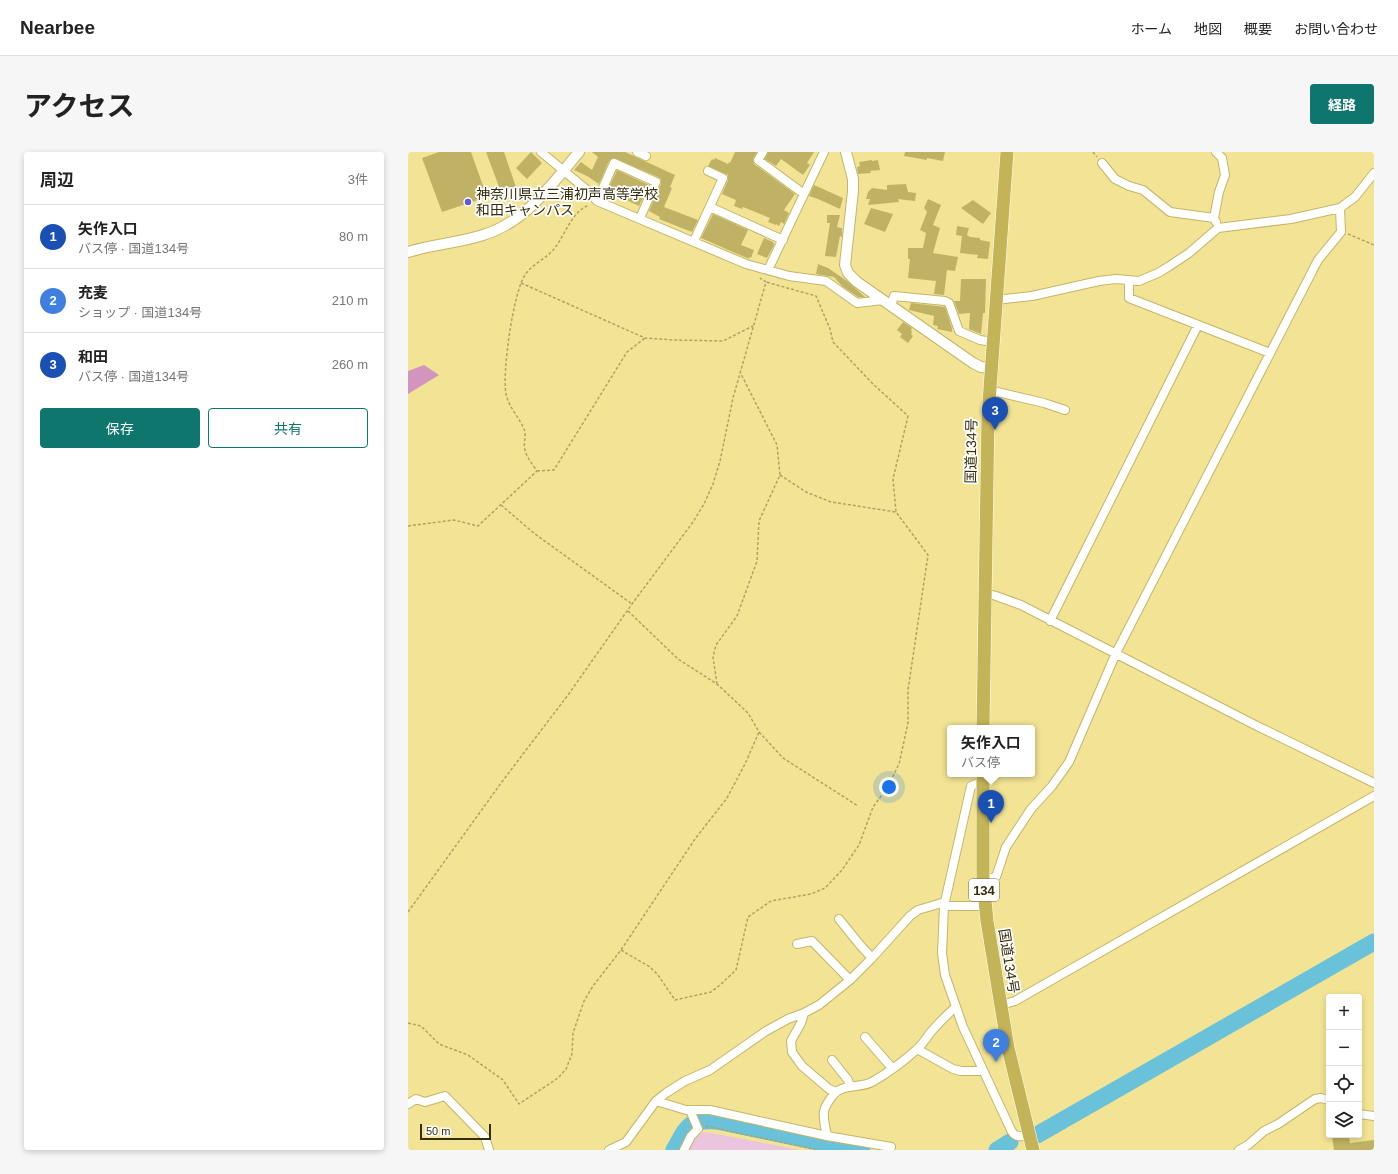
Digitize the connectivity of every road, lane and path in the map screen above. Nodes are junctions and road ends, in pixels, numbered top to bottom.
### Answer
1 (541, 152) edge
2 (579, 152) edge
3 (637, 152) edge
4 (763, 152) edge
5 (824, 152) edge
6 (846, 152) edge
7 (1007, 152) edge
8 (1216, 152) edge
9 (646, 156) dead end
10 (1102, 162) dead end
11 (563, 171) junction
12 (708, 171) dead end
13 (1374, 173) edge
14 (804, 194) junction
15 (597, 201) junction
16 (710, 208) junction
17 (1340, 208) junction
18 (640, 218) junction
19 (1214, 218) junction
20 (1218, 228) junction
21 (1341, 232) junction
22 (783, 240) junction
23 (694, 241) junction
24 (1374, 245) edge
25 (408, 252) edge
26 (768, 270) junction
27 (760, 278) dead end
28 (1129, 280) junction
29 (766, 282) junction
30 (521, 283) junction
31 (883, 300) junction
32 (996, 300) junction
33 (891, 306) junction
34 (1198, 325) junction
35 (753, 326) junction
36 (645, 338) junction
37 (993, 342) junction
38 (1270, 353) junction
39 (990, 368) junction
40 (740, 373) junction
41 (989, 390) junction
42 (1065, 410) dead end
43 (537, 471) junction
44 (780, 475) junction
45 (501, 505) junction
46 (896, 512) junction
47 (408, 526) edge
48 (985, 593) junction
49 (632, 604) junction
50 (628, 611) junction
51 (1050, 621) junction
52 (1116, 653) junction
53 (717, 684) junction
54 (983, 725) edge
55 (759, 732) junction
56 (983, 777) edge
57 (1374, 783) edge
58 (1374, 796) edge
59 (858, 806) dead end
60 (983, 880) junction
61 (945, 904) junction
62 (985, 906) junction
63 (408, 912) edge
64 (839, 919) dead end
65 (796, 944) dead end
66 (621, 950) junction
67 (872, 958) junction
68 (850, 980) junction
69 (1001, 1006) junction
70 (956, 1007) junction
71 (804, 1013) junction
72 (408, 1023) edge
73 (865, 1037) dead end
74 (917, 1049) junction
75 (832, 1060) dead end
76 (892, 1068) junction
77 (983, 1071) junction
78 (850, 1087) junction
79 (836, 1092) junction
80 (1326, 1099) edge
81 (656, 1101) junction
82 (408, 1104) edge
83 (691, 1112) junction
84 (1362, 1114) edge
85 (1374, 1116) edge
86 (698, 1128) junction
87 (827, 1136) junction
88 (1028, 1136) junction
89 (891, 1147) dead end
90 (489, 1150) edge
91 (609, 1150) edge
92 (684, 1150) edge
93 (818, 1150) edge
94 (1032, 1150) edge
95 (1239, 1150) edge

1 - 11 street
2 - 11 street
3 - 9 street
4 - 14 street
5 - 14 street
6 - 31 street
7 - 32 highway, 国道134号
8 - 19 street
10 - 19 street
11 - 15 street
11 - 25 street
12 - 16 street
13 - 17 street
14 - 22 street
15 - 18 street
15 - 18 street
15 - 30 path
16 - 22 street
16 - 23 street
17 - 20 street
17 - 21 street
18 - 23 street
19 - 20 street
20 - 28 street
21 - 24 path
21 - 38 street
22 - 26 street
23 - 26 street
26 - 31 street
27 - 29 path
28 - 32 street
28 - 34 street
29 - 35 path
29 - 46 path
30 - 36 path
30 - 43 path
31 - 33 street
32 - 37 highway, 国道134号
33 - 37 street
33 - 39 street
34 - 38 street
34 - 51 street
35 - 36 path
35 - 40 path
36 - 43 path
37 - 39 highway, 国道134号
38 - 52 street
39 - 41 highway, 国道134号
40 - 44 path
40 - 49 path
41 - 42 street
41 - 48 highway, 国道134号
43 - 45 path
44 - 46 path
44 - 53 path
45 - 47 path
45 - 49 path
46 - 66 path
48 - 51 street
48 - 54 highway, 国道134号
49 - 50 path
50 - 53 path
50 - 63 path
51 - 52 street
52 - 57 street
52 - 60 street
53 - 55 path
55 - 59 path
55 - 66 path
56 - 60 highway, 国道134号 / 134
56 - 61 street
58 - 69 street
60 - 62 highway, 国道134号 / 134
61 - 62 street
61 - 67 street
61 - 70 street
62 - 69 highway, 国道134号 / 134
64 - 67 street
65 - 68 street
66 - 72 path
67 - 68 street
68 - 71 street
69 - 88 highway, 国道134号 / 134
70 - 74 street
70 - 77 street
71 - 79 street
71 - 81 street
73 - 76 street
74 - 76 street
74 - 77 street
75 - 78 street
76 - 78 street
77 - 88 street
78 - 79 street
79 - 87 street
80 - 95 street
81 - 83 street
81 - 91 street
82 - 90 street
83 - 86 street
83 - 87 street
84 - 85 street
86 - 92 street
86 - 93 path
87 - 89 street
88 - 94 highway, 国道134号 / 134

